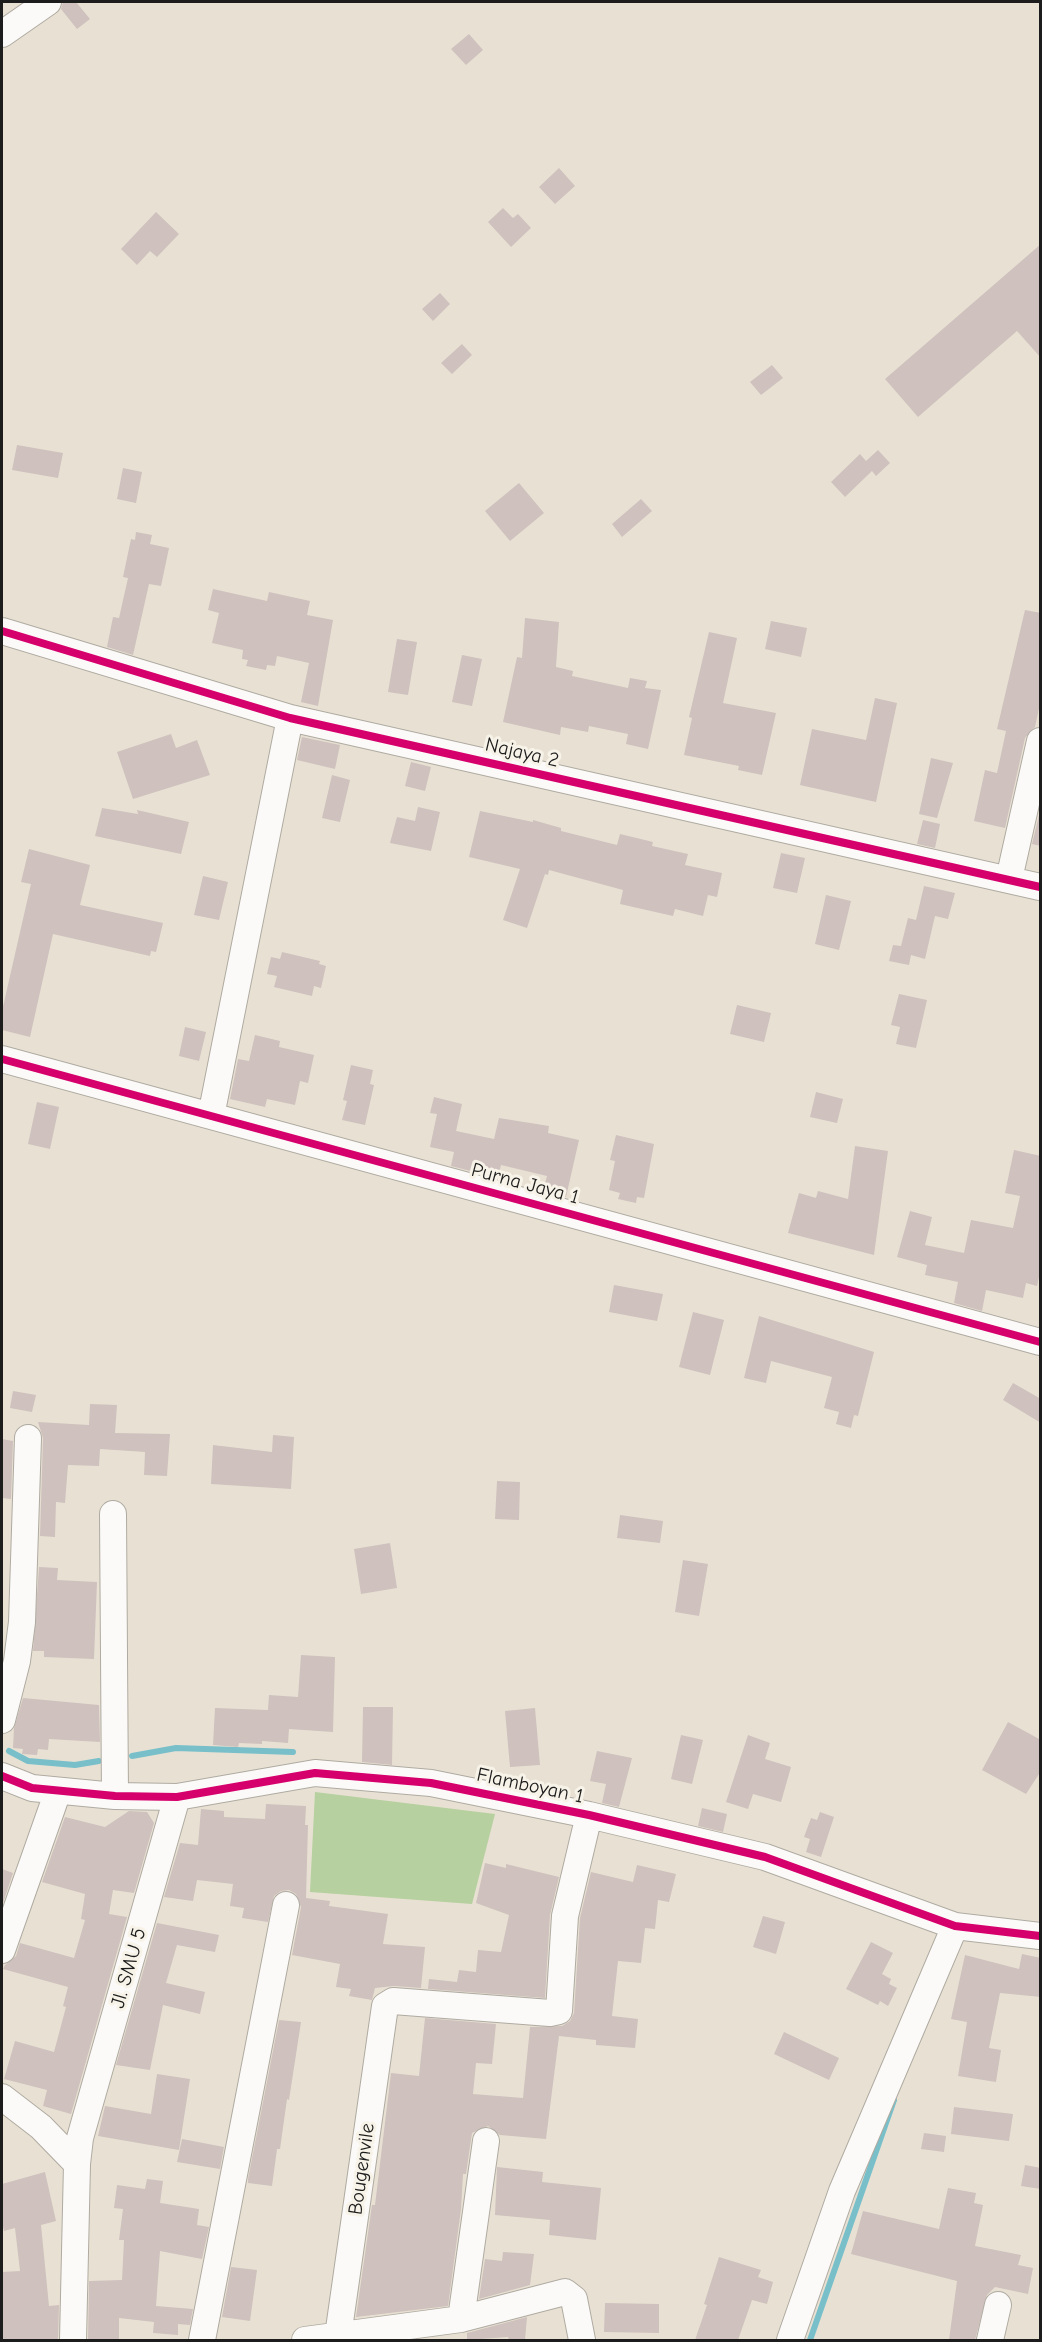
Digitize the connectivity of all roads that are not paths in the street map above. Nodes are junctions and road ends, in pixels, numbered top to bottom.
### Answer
1 (48, 2) edge
2 (2, 34) edge
3 (2, 631) edge
4 (290, 718) junction
5 (1041, 741) edge
6 (1010, 879) junction
7 (1041, 887) edge
8 (2, 1059) edge
9 (211, 1116) junction
10 (1041, 1342) edge
11 (28, 1438) dead end
12 (113, 1514) dead end
13 (2, 1720) edge
14 (2, 1776) edge
15 (58, 1791) junction
16 (115, 1796) junction
17 (177, 1797) junction
18 (589, 1815) junction
19 (286, 1905) dead end
20 (955, 1926) junction
21 (1041, 1936) edge
22 (2, 1950) edge
23 (2, 2097) edge
24 (486, 2141) dead end
25 (78, 2154) junction
26 (998, 2305) dead end
27 (446, 2327) edge
28 (338, 2336) junction
29 (73, 2340) edge
30 (202, 2340) edge
31 (305, 2340) edge
32 (582, 2340) edge
33 (790, 2340) edge
34 (990, 2340) edge

1 - 2 street
3 - 4 street, Najaya 2
4 - 6 street, Najaya 2
4 - 9 street
5 - 6 street
6 - 7 street, Najaya 2
8 - 9 street, Purna Jaya 1
9 - 10 street, Purna Jaya 1
11 - 13 street
12 - 16 street
14 - 15 street, Flamboyan 1
15 - 16 street, Flamboyan 1
15 - 22 street
16 - 17 street, Flamboyan 1
17 - 18 street, Flamboyan 1
17 - 25 street, Jl. SMU 5
18 - 20 street, Flamboyan 1
18 - 28 street, Bougenvile
19 - 30 street
20 - 21 street, Flamboyan 1
20 - 33 street
23 - 25 street
24 - 27 street
25 - 29 street, Jl. SMU 5
26 - 34 street
27 - 28 street
27 - 32 street
28 - 31 street

